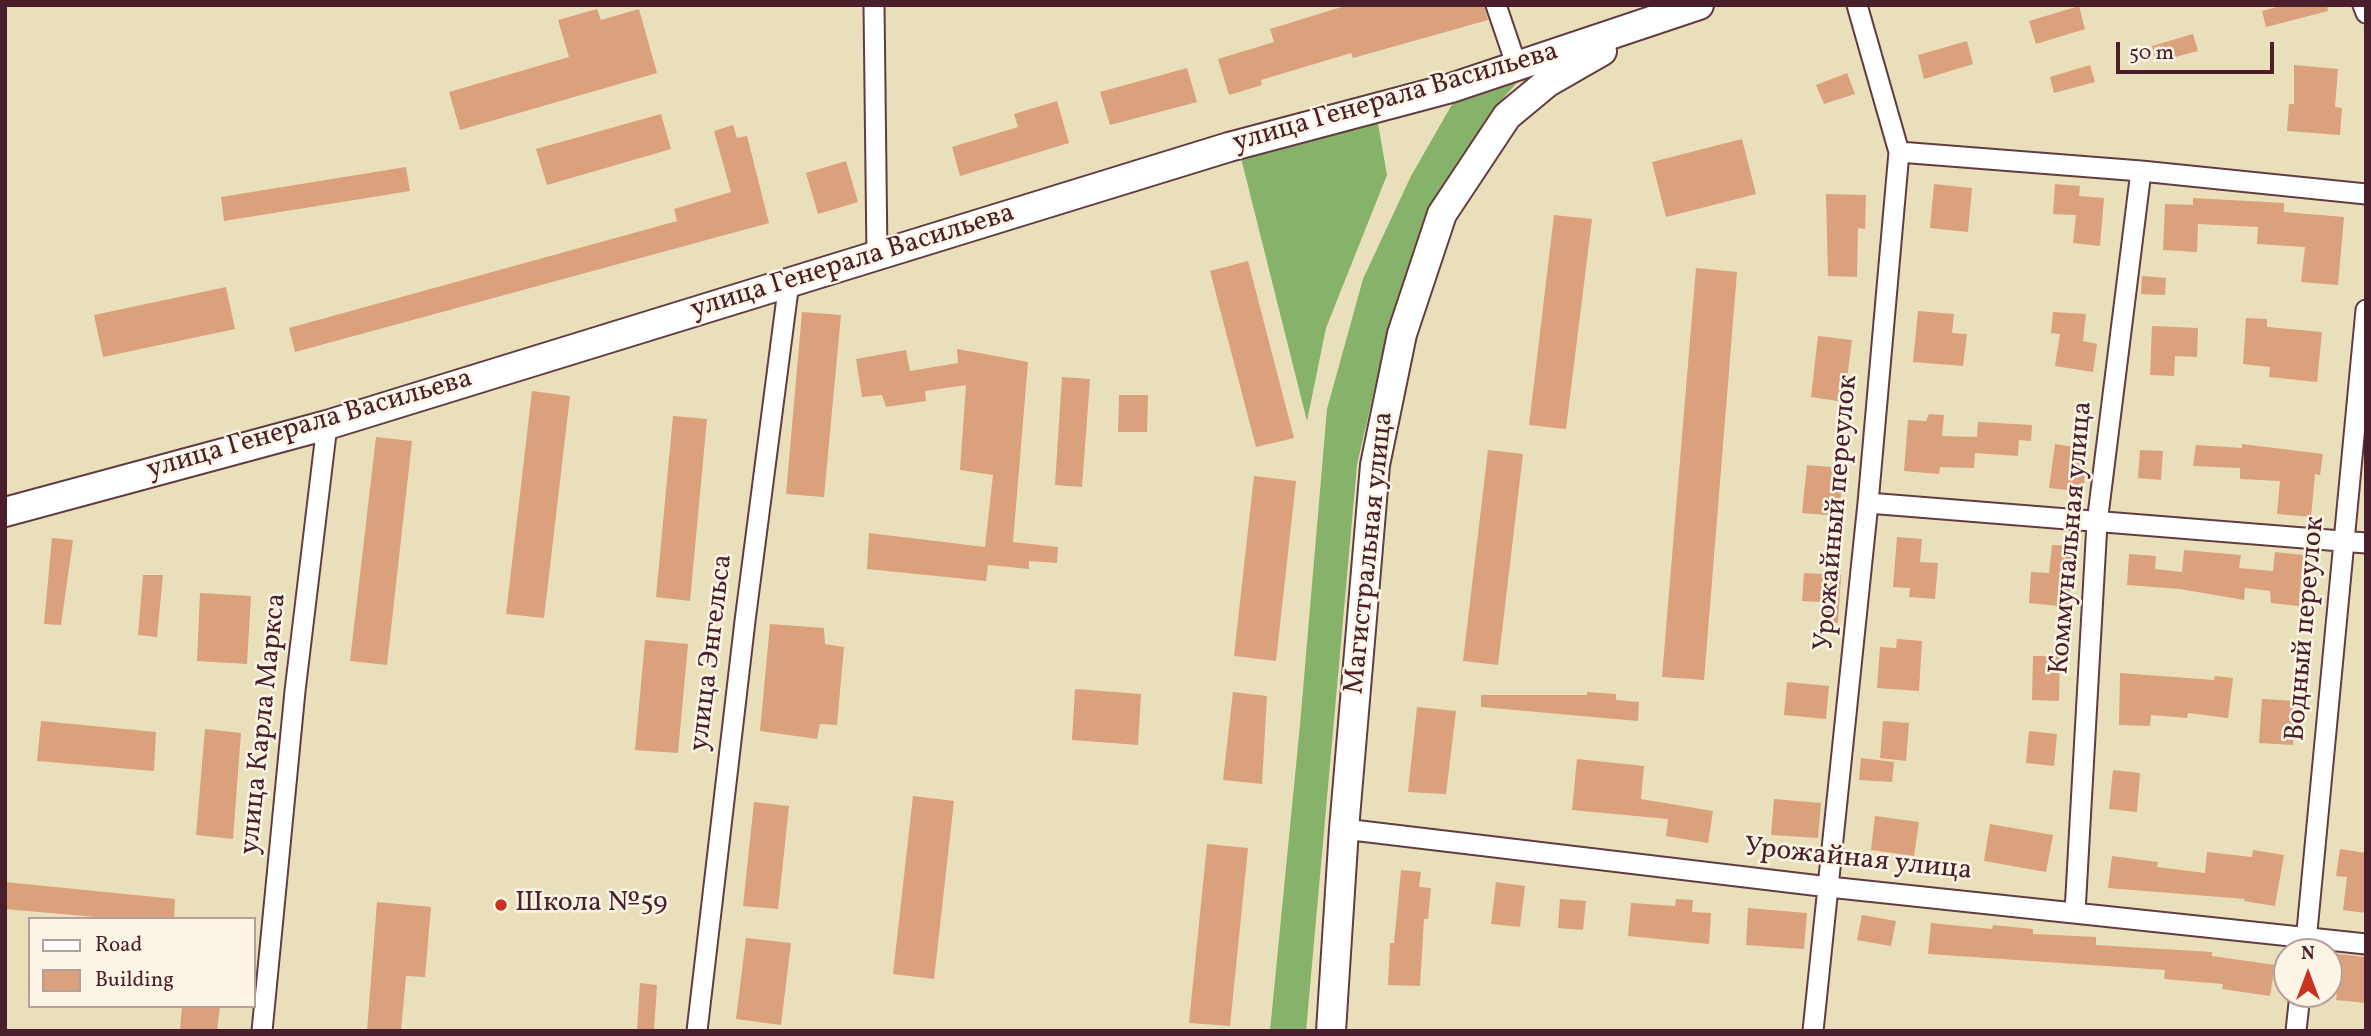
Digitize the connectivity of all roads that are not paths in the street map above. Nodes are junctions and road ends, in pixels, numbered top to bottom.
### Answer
1 (874, 5) edge
2 (1496, 5) edge
3 (1699, 5) edge
4 (1857, 5) edge
5 (2363, 5) edge
6 (2366, 13) edge
7 (1659, 18) junction
8 (1517, 67) junction
9 (1899, 152) junction
10 (2140, 171) junction
11 (2366, 194) edge
12 (877, 257) junction
13 (789, 282) junction
14 (2366, 310) edge
15 (327, 425) junction
16 (1868, 503) junction
17 (5, 512) edge
18 (2097, 523) junction
19 (2343, 541) junction
20 (2366, 543) edge
21 (1344, 829) junction
22 (1829, 887) junction
23 (2075, 912) junction
24 (2307, 938) edge
25 (2273, 939) edge
26 (2343, 944) edge
27 (2366, 944) edge
28 (2298, 1008) edge
29 (261, 1031) edge
30 (697, 1031) edge
31 (1331, 1031) edge
32 (1813, 1031) edge
33 (2296, 1031) edge

1 - 12 street
2 - 8 street
3 - 7 main road, улица Генерала Васильева
4 - 9 street, Урожайный переулок
5 - 6 street
7 - 8 main road, улица Генерала Васильева
7 - 21 main road, Магистральная улица
8 - 12 main road, улица Генерала Васильева
9 - 10 street
9 - 16 street, Урожайный переулок
10 - 11 street
10 - 18 street, Коммунальная улица
12 - 13 main road, улица Генерала Васильева
13 - 15 main road, улица Генерала Васильева
13 - 30 street, улица Энгельса
14 - 19 street, Водный переулок
15 - 17 main road, улица Генерала Васильева
15 - 29 street, улица Карла Маркса
16 - 18 street
16 - 22 street, Урожайный переулок
18 - 19 street
18 - 23 street, Коммунальная улица
19 - 20 street
19 - 24 street, Водный переулок
21 - 22 street, Урожайная улица
21 - 31 main road, Магистральная улица
22 - 23 street, Урожайная улица
22 - 32 street, Урожайный переулок
23 - 25 street, Урожайная улица
26 - 27 street, Урожайная улица
28 - 33 street

